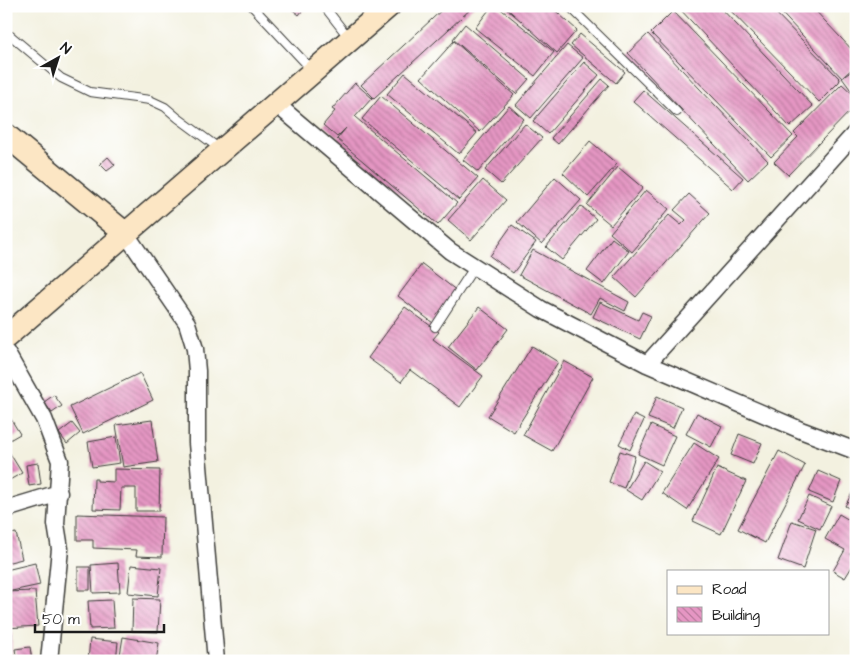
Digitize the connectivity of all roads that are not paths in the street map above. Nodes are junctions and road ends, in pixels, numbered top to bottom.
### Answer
1 (252, 6) edge
2 (324, 6) edge
3 (389, 6) edge
4 (569, 6) edge
5 (11, 36) dead end
6 (350, 39) junction
7 (313, 71) junction
8 (275, 103) junction
9 (677, 112) dead end
10 (856, 132) edge
11 (6, 135) edge
12 (222, 150) junction
13 (126, 234) junction
14 (475, 266) junction
15 (435, 327) dead end
16 (6, 337) edge
17 (6, 352) edge
18 (647, 364) junction
19 (856, 451) edge
20 (59, 493) junction
21 (6, 509) edge
22 (49, 661) edge
23 (216, 661) edge

1 - 7 lane
2 - 6 lane
3 - 6 main road
4 - 9 lane
5 - 12 lane
6 - 7 main road
7 - 8 main road
8 - 12 main road
8 - 14 street
10 - 18 street
11 - 13 main road
12 - 13 main road
13 - 16 main road
13 - 23 street
14 - 15 lane
14 - 18 street
17 - 20 street
18 - 19 street
20 - 21 street
20 - 22 street

